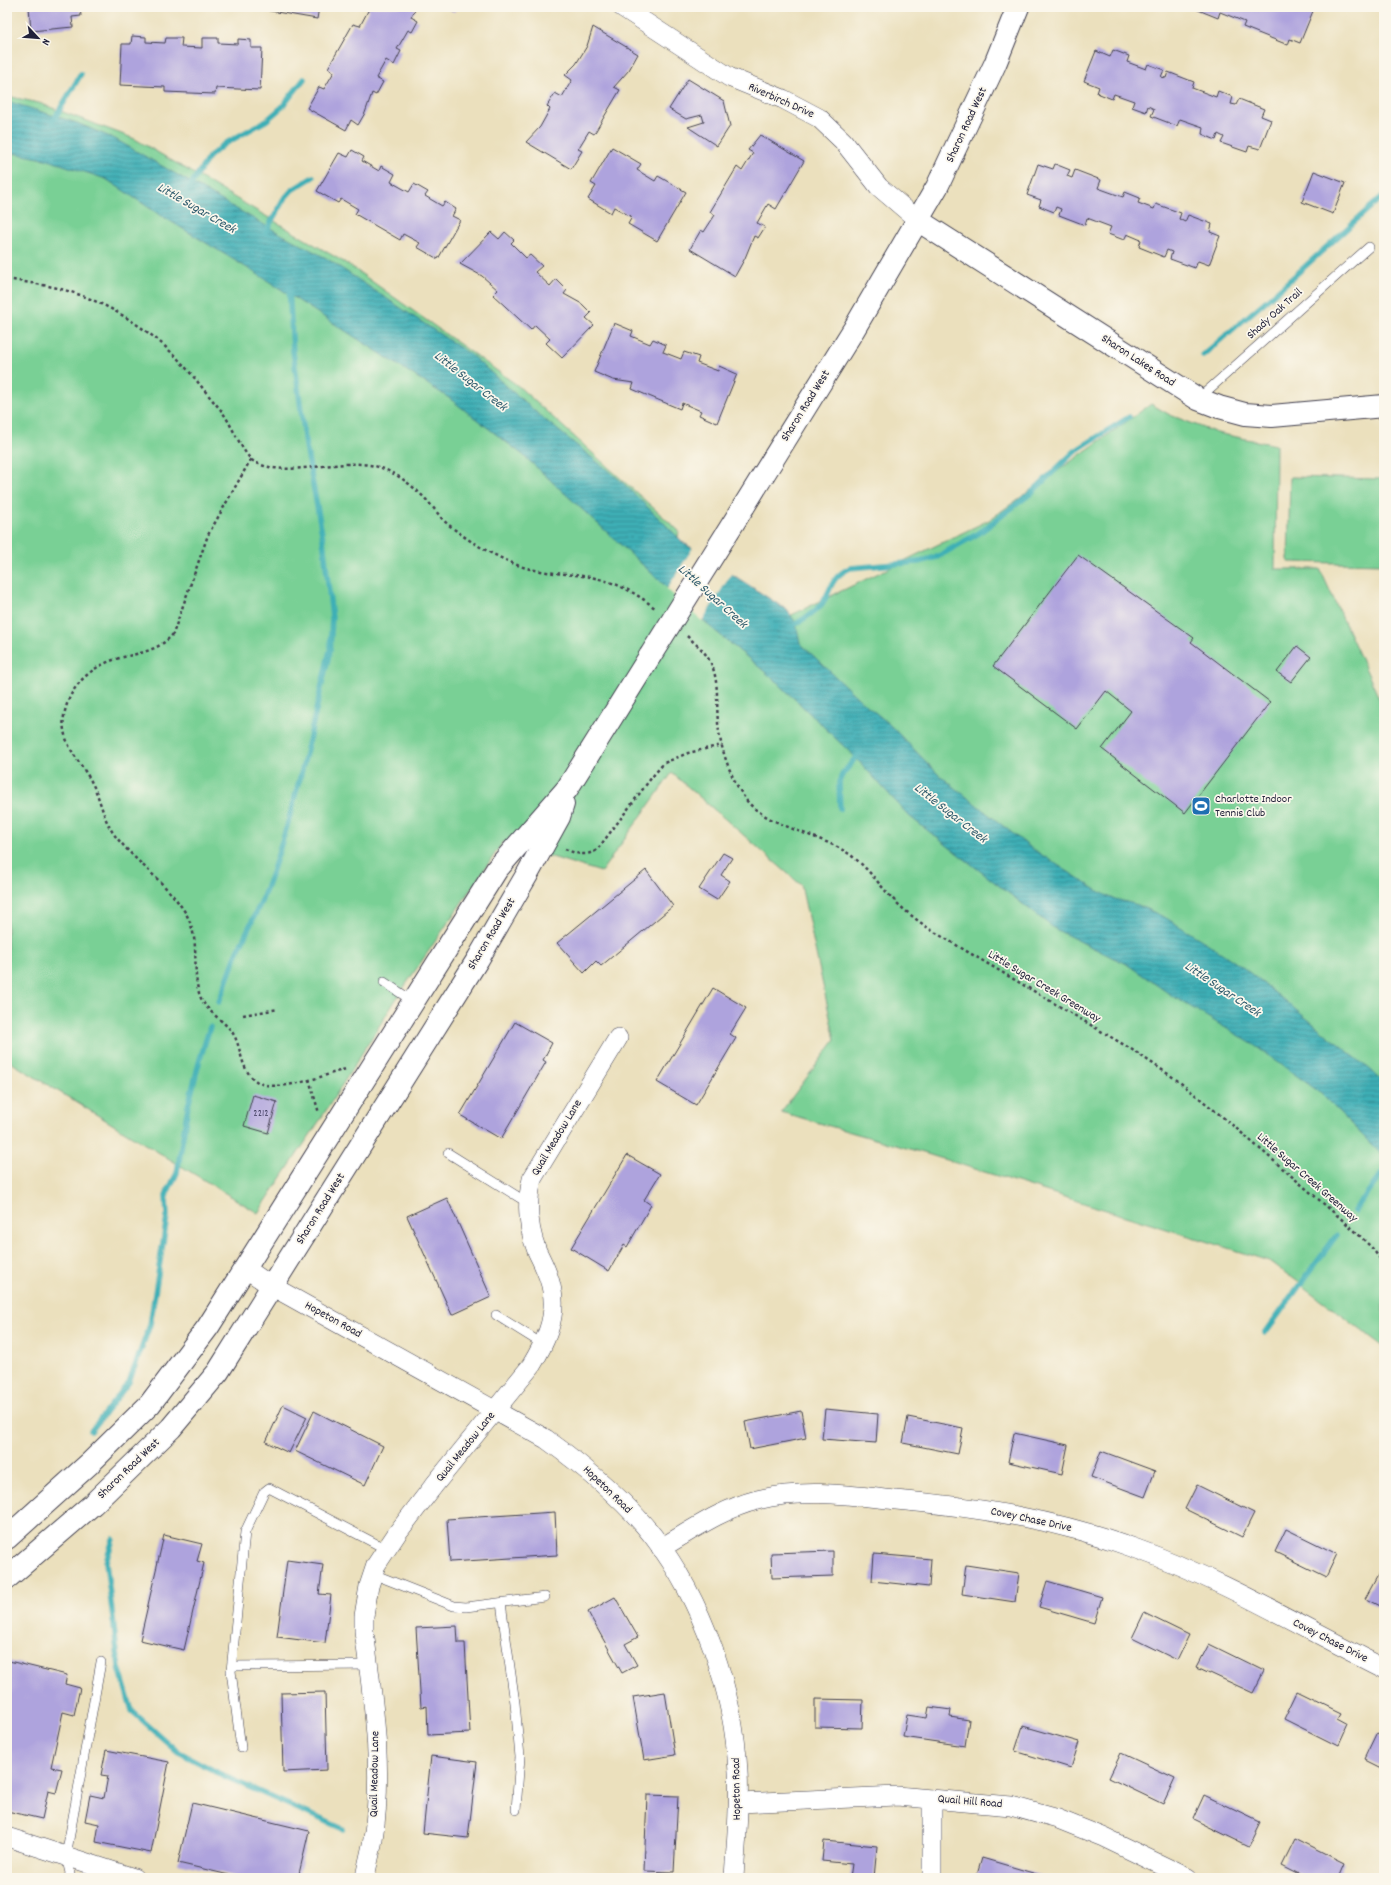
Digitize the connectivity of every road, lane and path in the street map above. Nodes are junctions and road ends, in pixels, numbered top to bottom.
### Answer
1 (622, 7) edge
2 (1018, 7) edge
3 (918, 221) junction
4 (1369, 247) dead end
5 (7, 279) edge
6 (1198, 399) junction
7 (1384, 406) edge
8 (251, 459) junction
9 (549, 573) dead end
10 (718, 722) dead end
11 (722, 745) junction
12 (567, 789) junction
13 (563, 848) dead end
14 (384, 982) dead end
15 (414, 1002) junction
16 (278, 1009) dead end
17 (243, 1015) dead end
18 (618, 1038) dead end
19 (354, 1067) dead end
20 (309, 1079) junction
21 (320, 1120) dead end
22 (448, 1153) dead end
23 (528, 1203) junction
24 (1384, 1264) edge
25 (245, 1268) junction
26 (272, 1286) junction
27 (496, 1314) dead end
28 (544, 1345) junction
29 (496, 1410) junction
30 (7, 1538) edge
31 (661, 1548) junction
32 (386, 1549) junction
33 (373, 1574) junction
34 (7, 1578) edge
35 (545, 1597) dead end
36 (501, 1603) junction
37 (101, 1662) dead end
38 (369, 1665) junction
39 (232, 1666) junction
40 (1384, 1668) edge
41 (241, 1748) dead end
42 (932, 1799) junction
43 (738, 1803) junction
44 (516, 1810) dead end
45 (7, 1837) edge
46 (66, 1856) junction
47 (69, 1878) edge
48 (134, 1878) edge
49 (365, 1878) edge
50 (734, 1878) edge
51 (932, 1878) edge
52 (1188, 1878) edge

1 - 3 street, Riverbirch Drive
2 - 3 main road, Sharon Road West
3 - 6 main road, Sharon Lakes Road
3 - 12 main road, Sharon Road West, bridge
4 - 6 lane, Shady Oak Trail
5 - 8 path
6 - 7 main road, Sharon Lakes Road
8 - 9 path
8 - 20 path
10 - 11 path, Little Sugar Creek Greenway
11 - 13 path
11 - 24 path, Little Sugar Creek Greenway
12 - 15 main road, Sharon Road West
12 - 26 main road, Sharon Road West
14 - 15 lane
15 - 25 main road, Sharon Road West
16 - 17 path
18 - 23 street, Quail Meadow Lane
19 - 20 path
20 - 21 path
22 - 23 lane
23 - 28 street, Quail Meadow Lane
25 - 26 street, Hopeton Road
25 - 30 main road, Sharon Road West
26 - 29 street, Hopeton Road
26 - 34 main road, Sharon Road West
27 - 28 lane
28 - 29 street, Quail Meadow Lane
29 - 31 street, Hopeton Road
29 - 32 street, Quail Meadow Lane
31 - 40 street, Covey Chase Drive
31 - 43 street, Hopeton Road
32 - 33 street, Quail Meadow Lane
32 - 39 lane
33 - 36 lane
33 - 38 street, Quail Meadow Lane
35 - 36 lane
36 - 44 lane
37 - 46 lane
38 - 39 lane
38 - 49 street, Quail Meadow Lane
39 - 41 lane
42 - 43 street, Quail Hill Road
42 - 51 street
42 - 52 street, Quail Hill Road
43 - 50 street, Hopeton Road
45 - 46 street
46 - 47 lane
46 - 48 street

